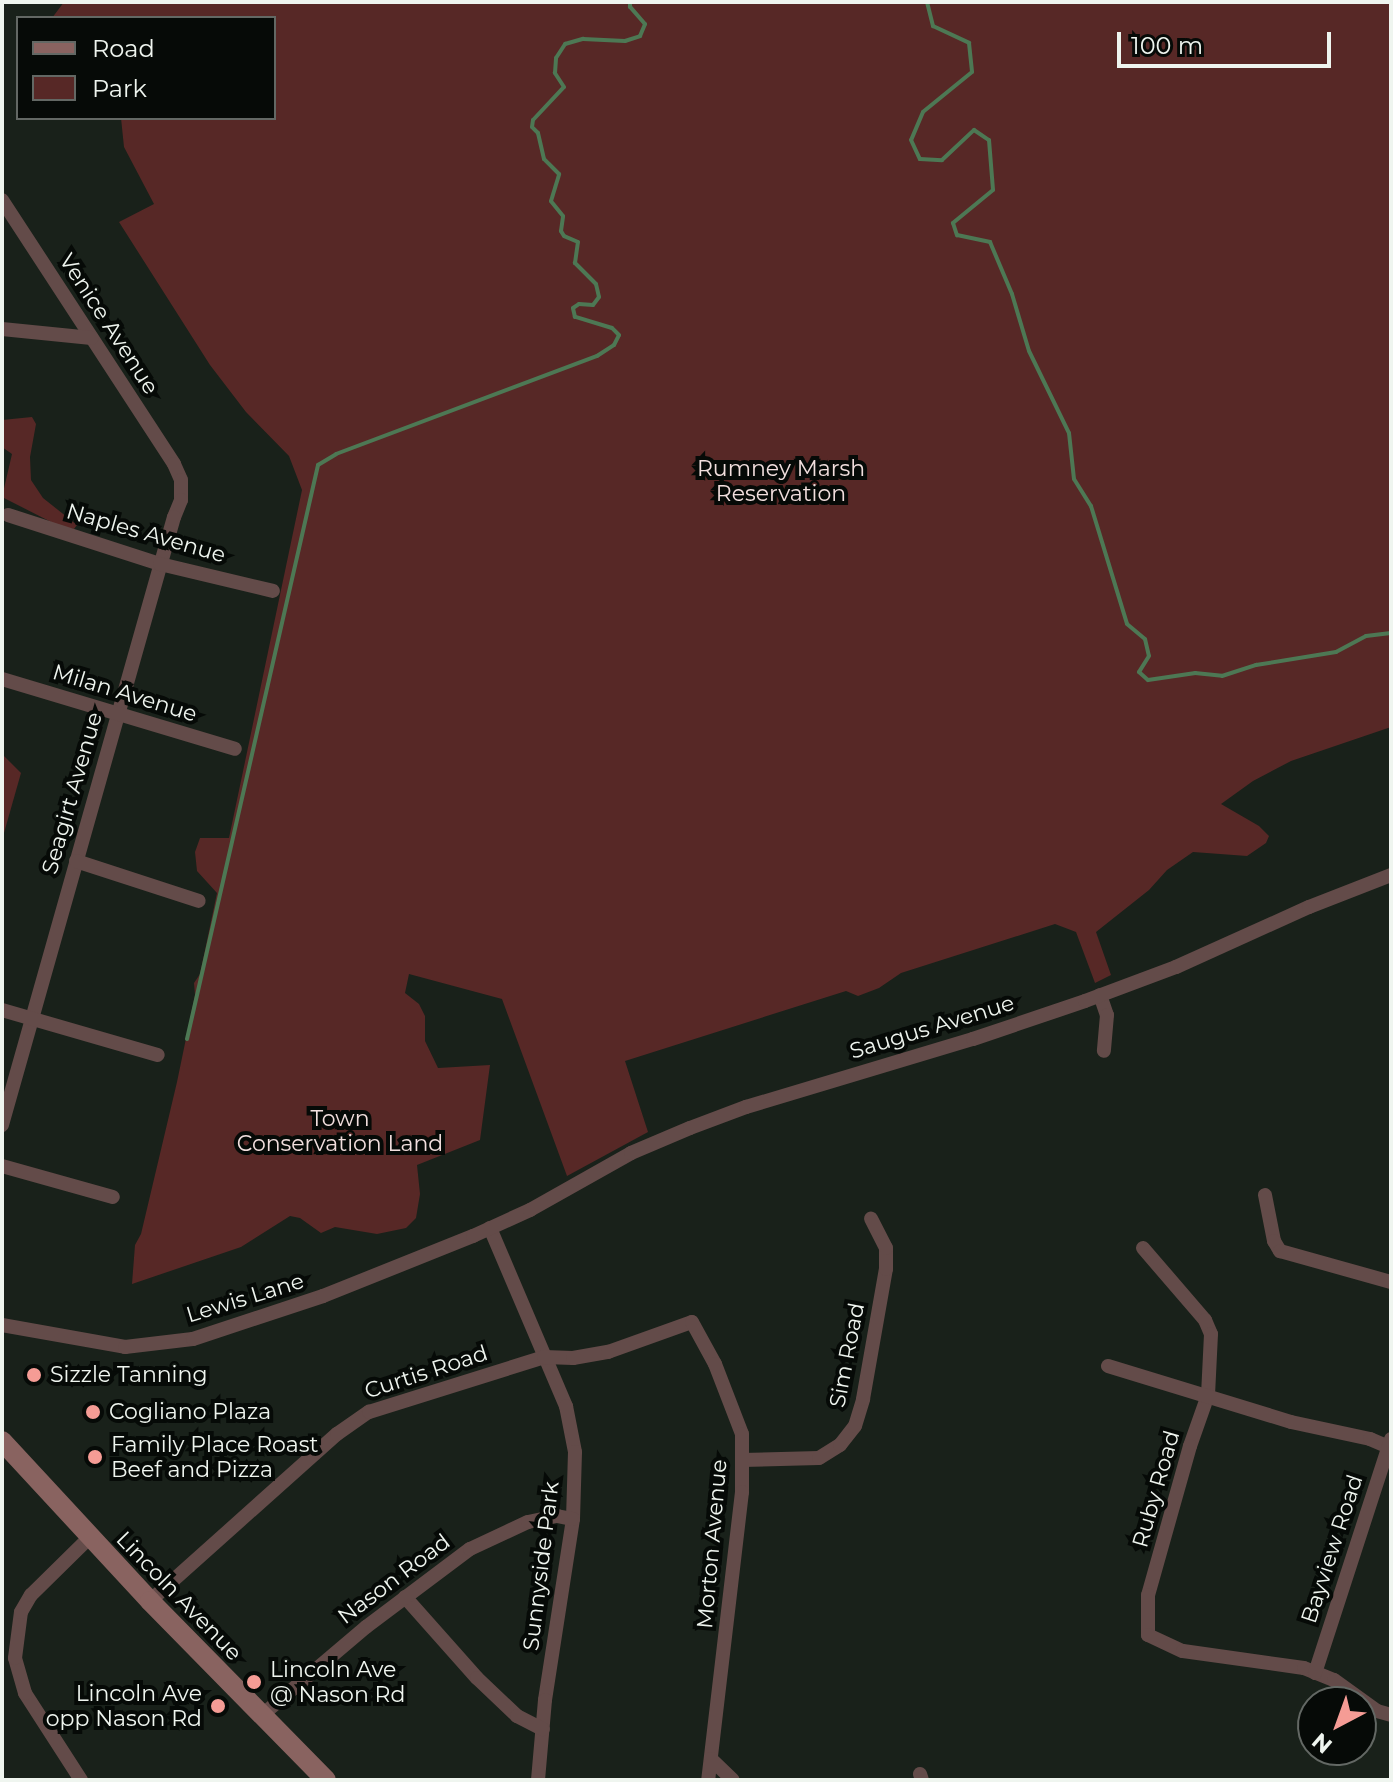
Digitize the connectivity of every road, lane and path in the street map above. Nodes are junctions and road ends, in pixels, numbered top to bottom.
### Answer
1 (2, 200) edge
2 (2, 329) edge
3 (92, 338) junction
4 (178, 473) joint
5 (8, 515) dead end
6 (160, 564) junction
7 (273, 591) dead end
8 (2, 679) edge
9 (117, 715) junction
10 (235, 749) dead end
11 (76, 861) junction
12 (1391, 875) edge
13 (199, 901) dead end
14 (1100, 995) junction
15 (2, 1010) edge
16 (32, 1018) junction
17 (1104, 1051) dead end
18 (158, 1055) dead end
19 (2, 1125) edge
20 (2, 1166) edge
21 (1265, 1195) dead end
22 (113, 1197) dead end
23 (871, 1219) dead end
24 (490, 1228) junction
25 (1143, 1248) dead end
26 (1391, 1282) edge
27 (692, 1322) joint
28 (2, 1325) edge
29 (544, 1357) junction
30 (1108, 1366) dead end
31 (1208, 1395) junction
32 (2, 1441) edge
33 (1390, 1444) edge
34 (742, 1460) junction
35 (573, 1519) junction
36 (90, 1537) junction
37 (405, 1597) junction
38 (150, 1601) junction
39 (1315, 1673) junction
40 (1391, 1715) edge
41 (261, 1716) junction
42 (543, 1729) junction
43 (711, 1759) junction
44 (81, 1780) edge
45 (326, 1780) edge
46 (538, 1780) edge
47 (708, 1780) edge
48 (733, 1780) edge

1 - 3 street, Venice Avenue
2 - 3 street
3 - 4 street, Venice Avenue
4 - 6 street, Seagirt Avenue
5 - 6 street, Naples Avenue
6 - 7 street, Naples Avenue
6 - 9 street, Seagirt Avenue
8 - 9 street, Milan Avenue
9 - 10 street, Milan Avenue
9 - 11 street, Seagirt Avenue
11 - 13 street
11 - 16 street, Seagirt Avenue
12 - 14 street, Saugus Avenue
14 - 17 street
14 - 24 street, Saugus Avenue
15 - 16 street
16 - 18 street
16 - 19 street, Seagirt Avenue
20 - 22 street
21 - 26 street
23 - 34 street, Sim Road
24 - 28 street, Lewis Lane
24 - 29 street, Sunnyside Park
25 - 31 street, Ruby Road
27 - 29 street, Curtis Road
27 - 34 street, Morton Avenue
29 - 35 street, Sunnyside Park
29 - 38 street, Curtis Road
30 - 31 street
31 - 33 street
31 - 39 street, Ruby Road
32 - 36 main road, Lincoln Avenue
33 - 39 street, Bayview Road
34 - 43 street, Morton Avenue
35 - 37 street, Nason Road
35 - 42 street, Sunnyside Park
36 - 38 main road, Lincoln Avenue
36 - 44 street
37 - 41 street, Nason Road
37 - 42 street
38 - 41 main road, Lincoln Avenue
39 - 40 street
41 - 45 main road, Lincoln Avenue
42 - 46 street, Sunnyside Park
43 - 47 street, Morton Avenue
43 - 48 street

